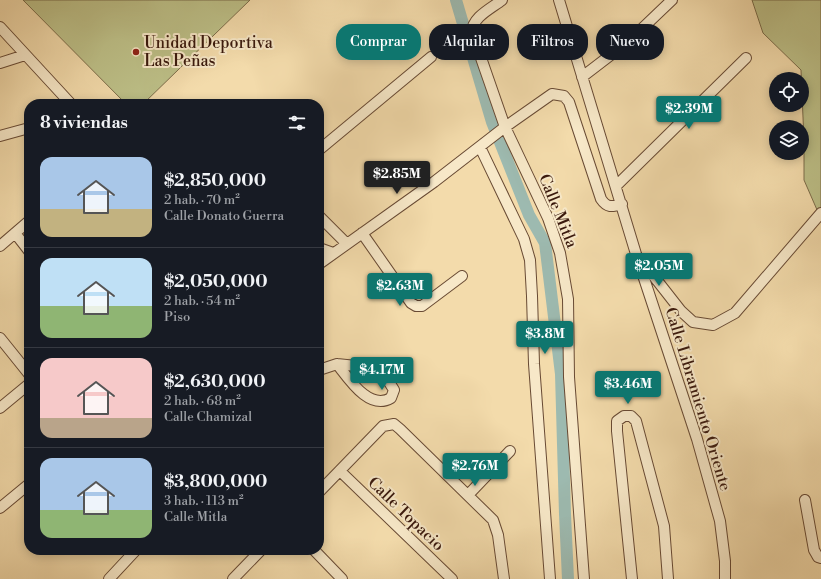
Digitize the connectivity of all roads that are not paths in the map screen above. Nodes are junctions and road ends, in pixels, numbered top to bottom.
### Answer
1 (502, 0) edge
2 (559, 0) edge
3 (672, 0) edge
4 (0, 27) edge
5 (25, 55) junction
6 (746, 58) dead end
7 (429, 60) edge
8 (0, 63) edge
9 (582, 77) junction
10 (66, 99) edge
11 (24, 129) edge
12 (501, 130) junction
13 (0, 136) edge
14 (483, 144) junction
15 (324, 146) edge
16 (616, 186) junction
17 (622, 204) junction
18 (821, 213) edge
19 (324, 221) edge
20 (24, 225) edge
21 (15, 233) junction
22 (362, 233) junction
23 (347, 244) junction
24 (24, 245) edge
25 (0, 246) edge
26 (324, 250) edge
27 (333, 253) junction
28 (636, 254) junction
29 (324, 260) edge
30 (462, 276) dead end
31 (0, 338) edge
32 (337, 364) junction
33 (24, 368) edge
34 (324, 368) edge
35 (24, 388) edge
36 (0, 408) edge
37 (510, 451) dead end
38 (340, 471) junction
39 (324, 487) edge
40 (24, 488) edge
41 (468, 495) junction
42 (805, 500) dead end
43 (0, 508) edge
44 (131, 555) edge
45 (257, 555) edge
46 (319, 555) edge
47 (821, 558) edge
48 (236, 578) edge
49 (109, 579) edge
50 (342, 579) edge
51 (452, 579) edge
52 (504, 579) edge
53 (550, 579) edge
54 (584, 579) edge
55 (632, 579) edge
56 (668, 579) edge
57 (725, 579) edge

1 - 12 street, Calle Mitla
2 - 9 street, Calle Libramiento Oriente
3 - 9 street
4 - 5 street
5 - 8 street
5 - 10 street
6 - 16 street
7 - 15 street
9 - 16 street, Calle Libramiento Oriente
11 - 13 street
12 - 14 street
12 - 17 street
12 - 54 street, Calle Mitla
14 - 22 street
14 - 53 street
16 - 17 street, Calle Libramiento Oriente
17 - 28 street, Calle Libramiento Oriente
18 - 28 street
19 - 23 street
20 - 21 street
21 - 24 street
21 - 25 street
22 - 23 street
22 - 30 street
23 - 27 street
26 - 27 street
27 - 29 street
28 - 57 street, Calle Libramiento Oriente
31 - 33 street
32 - 32 street
32 - 34 street
35 - 36 street
37 - 41 street
38 - 39 street
38 - 41 street
38 - 51 street, Calle Topacio
40 - 43 street
41 - 52 street
42 - 47 street
44 - 49 street
45 - 48 street
46 - 50 street
55 - 56 street

